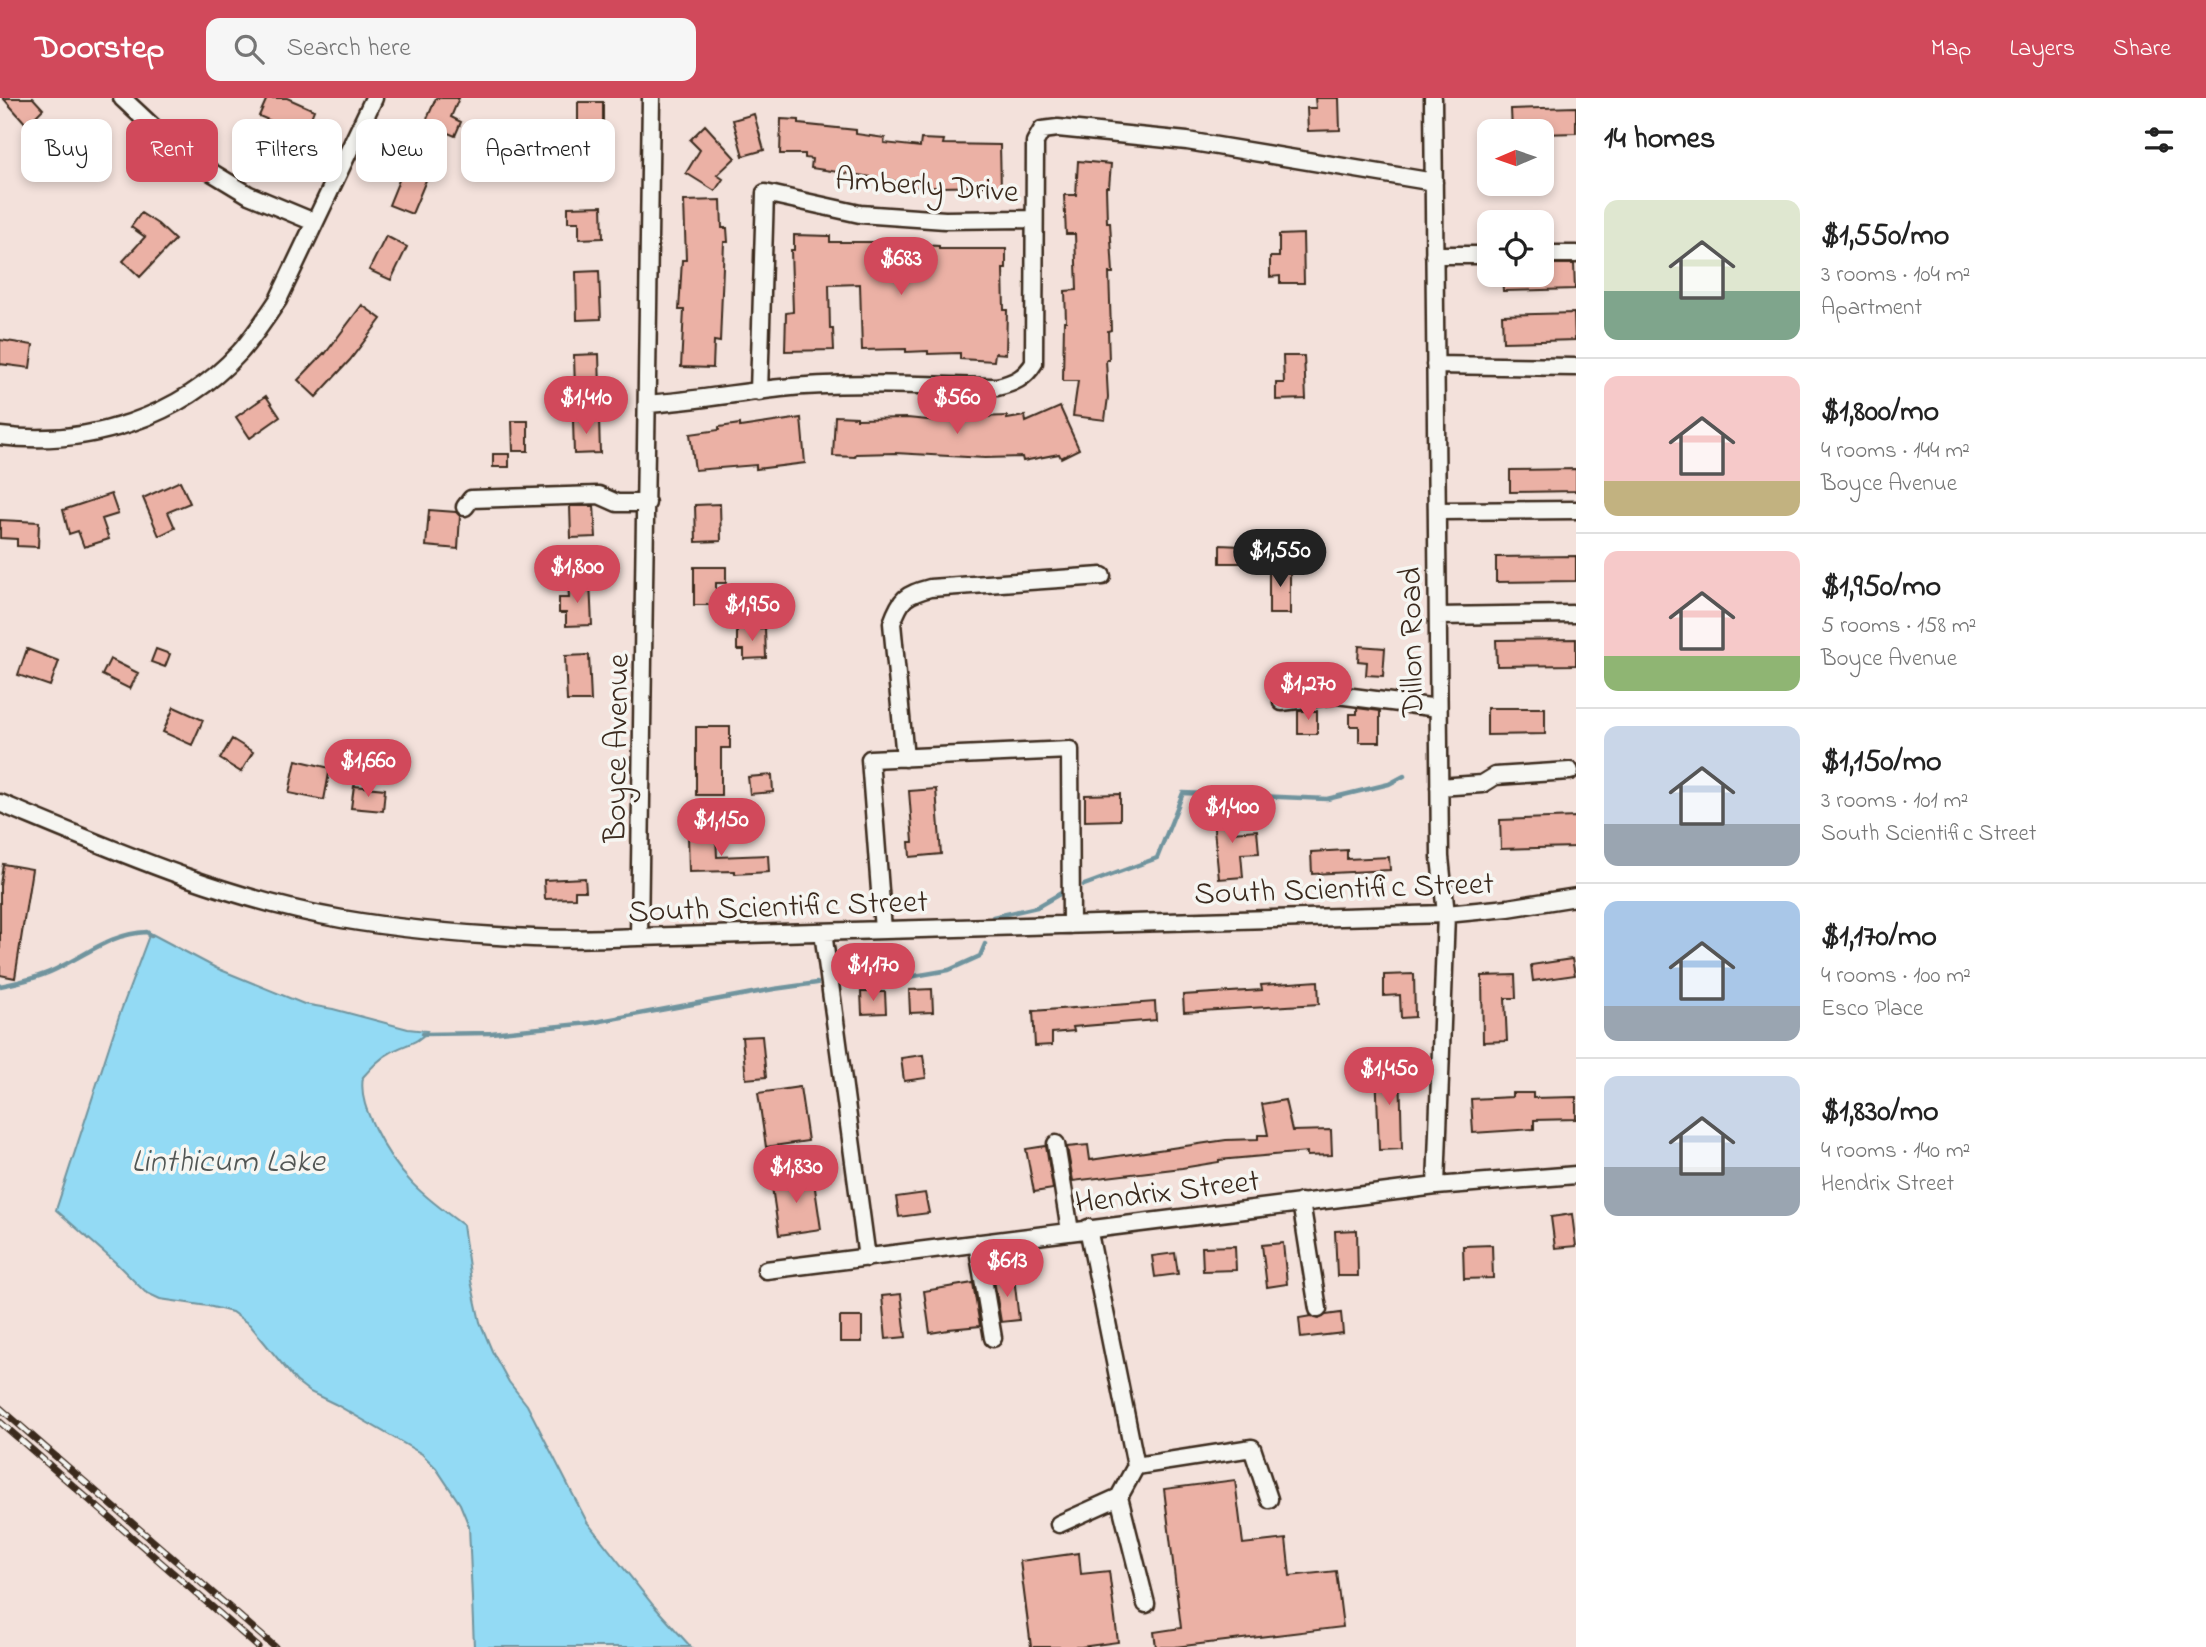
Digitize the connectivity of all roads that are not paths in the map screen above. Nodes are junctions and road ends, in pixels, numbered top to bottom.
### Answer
1 (122, 98) edge
2 (374, 98) edge
3 (651, 98) edge
4 (1433, 98) edge
5 (1434, 181) junction
6 (1034, 219) junction
7 (314, 222) junction
8 (1554, 254) edge
9 (1576, 254) edge
10 (1434, 255) junction
11 (1477, 255) edge
12 (1435, 365) junction
13 (1576, 367) edge
14 (759, 392) junction
15 (647, 404) junction
16 (0, 436) edge
17 (647, 503) junction
18 (465, 506) dead end
19 (1576, 510) edge
20 (1437, 511) junction
21 (1102, 576) dead end
22 (1576, 614) edge
23 (1438, 616) junction
24 (1282, 702) dead end
25 (1438, 708) junction
26 (905, 758) junction
27 (1570, 771) dead end
28 (1439, 787) junction
29 (0, 803) edge
30 (1576, 897) edge
31 (1446, 914) junction
32 (1071, 925) junction
33 (883, 930) junction
34 (823, 932) junction
35 (639, 937) junction
36 (1056, 1144) dead end
37 (1576, 1175) edge
38 (1436, 1186) junction
39 (1301, 1202) junction
40 (1088, 1228) junction
41 (1070, 1231) junction
42 (977, 1243) junction
43 (867, 1258) junction
44 (766, 1270) dead end
45 (1318, 1309) dead end
46 (993, 1338) dead end
47 (1136, 1466) junction
48 (1119, 1497) junction
49 (1269, 1499) dead end
50 (1059, 1524) dead end
51 (1146, 1604) dead end

1 - 7 street
2 - 7 street
3 - 15 street, Boyce Avenue
4 - 5 street, Dillon Road
5 - 6 street
5 - 10 street, Dillon Road
6 - 14 street
6 - 14 street, Amberly Drive
7 - 16 street
8 - 9 street
10 - 11 street
10 - 12 street, Dillon Road
12 - 13 street
12 - 20 street, Dillon Road
14 - 15 street
15 - 17 street, Boyce Avenue
17 - 18 street
17 - 35 street, Boyce Avenue
19 - 20 street
20 - 23 street, Dillon Road
21 - 26 street
22 - 23 street
23 - 25 street, Dillon Road
24 - 25 street
25 - 28 street, Dillon Road
26 - 32 street
26 - 33 street
27 - 28 street
28 - 31 street, Dillon Road
29 - 35 street, South Scientific Street
30 - 31 street, South Scientific Street
31 - 32 street, South Scientific Street
31 - 38 street, Dillon Road
32 - 33 street, South Scientific Street
33 - 34 street, South Scientific Street
34 - 35 street, South Scientific Street
34 - 43 street
36 - 41 street
37 - 38 street, Hendrix Street
38 - 39 street, Hendrix Street
39 - 40 street, Hendrix Street
39 - 45 street
40 - 41 street, Hendrix Street
40 - 47 street
41 - 42 street, Hendrix Street
42 - 43 street, Hendrix Street
42 - 46 street
43 - 44 street, Hendrix Street
47 - 48 street
47 - 49 street
48 - 50 street
48 - 51 street

